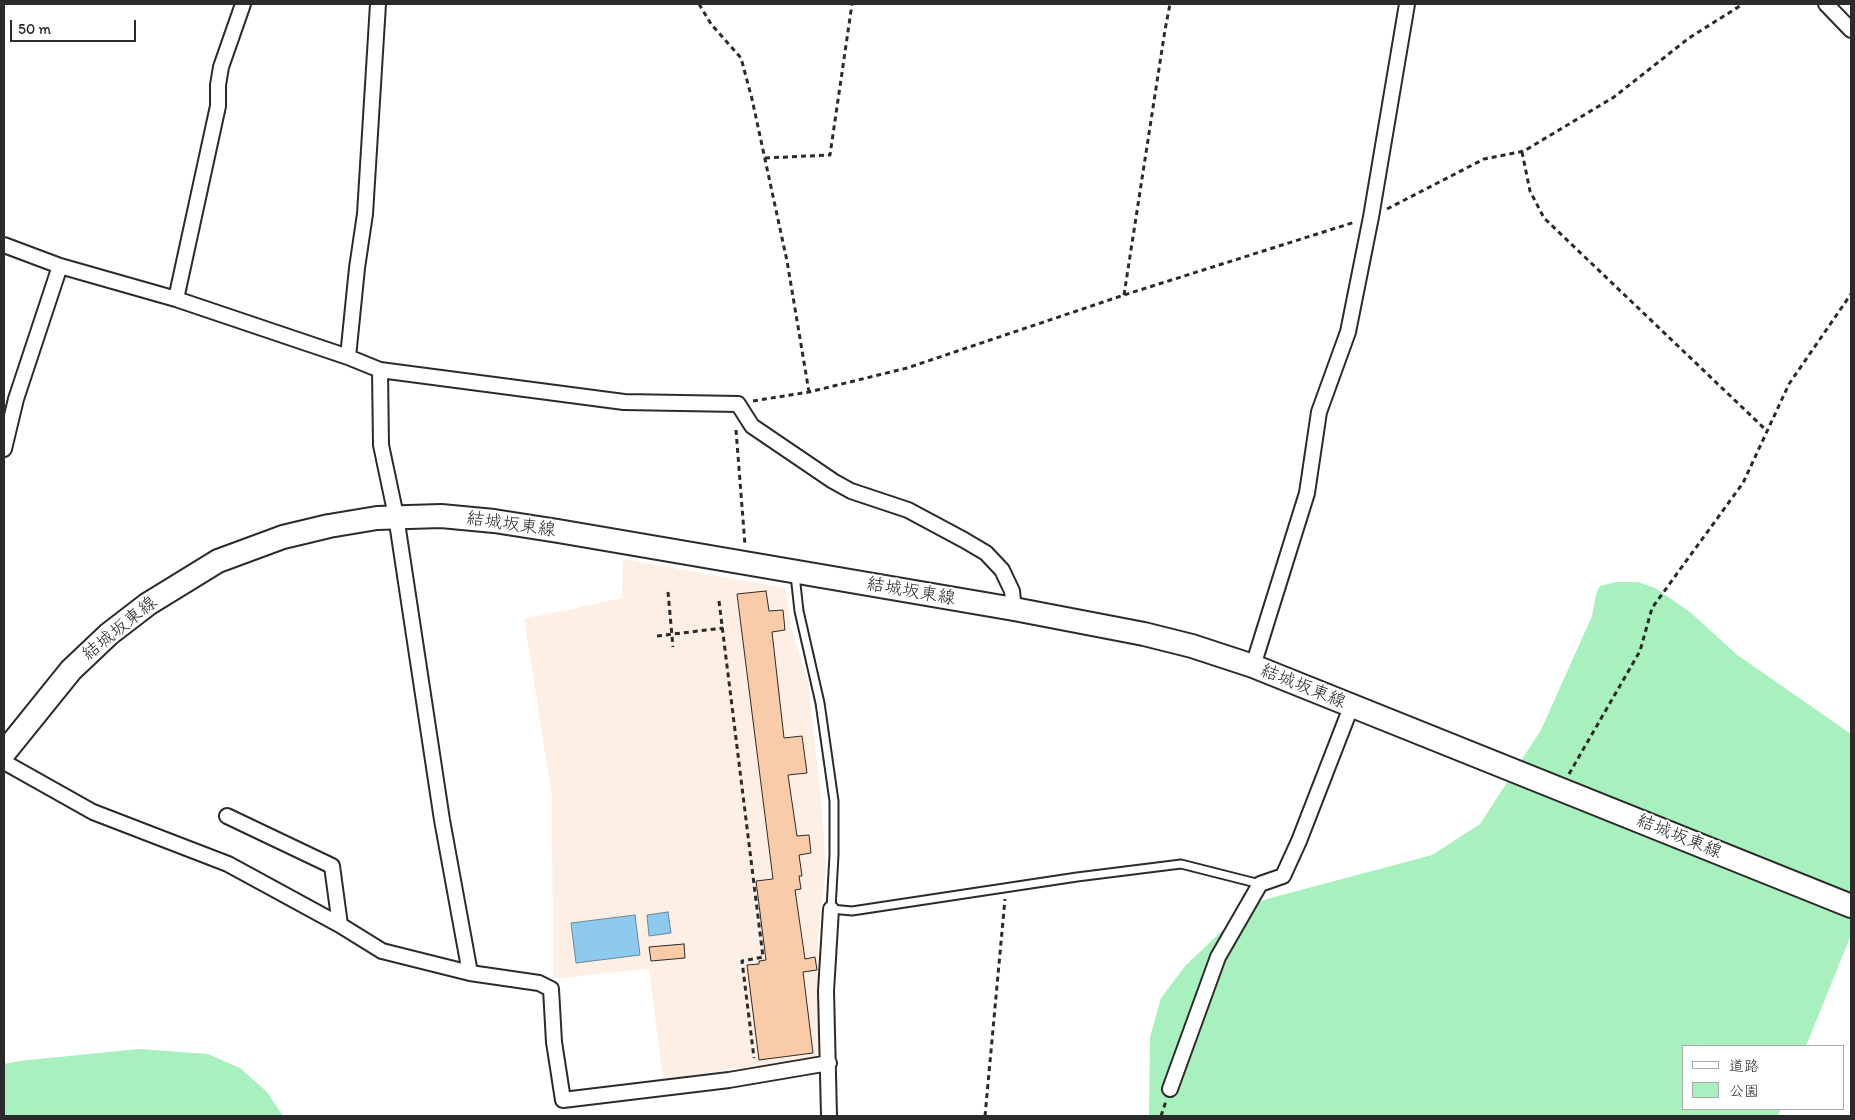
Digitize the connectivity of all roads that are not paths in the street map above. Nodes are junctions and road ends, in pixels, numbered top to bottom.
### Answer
1 (243, 4) edge
2 (378, 4) edge
3 (1407, 4) edge
4 (1826, 4) edge
5 (1851, 30) edge
6 (4, 245) edge
7 (60, 266) junction
8 (176, 299) junction
9 (348, 357) junction
10 (380, 370) junction
11 (4, 449) edge
12 (396, 516) junction
13 (795, 572) junction
14 (1014, 609) junction
15 (1253, 666) junction
16 (1351, 707) junction
17 (4, 753) edge
18 (4, 762) edge
19 (227, 816) dead end
20 (1260, 884) junction
21 (1851, 906) edge
22 (831, 908) junction
23 (340, 924) junction
24 (470, 973) junction
25 (829, 1063) junction
26 (1170, 1089) dead end
27 (829, 1116) edge

1 - 8 street
2 - 9 street
3 - 15 street
4 - 5 street
6 - 7 street
7 - 8 street
7 - 11 street
8 - 9 street
9 - 10 street
10 - 12 street
10 - 14 street
12 - 13 main road, 結城坂東線
12 - 17 main road, 結城坂東線
12 - 24 street
13 - 14 main road, 結城坂東線
13 - 22 lane
14 - 15 main road, 結城坂東線
15 - 16 main road, 結城坂東線
16 - 20 street
16 - 21 main road, 結城坂東線
18 - 23 street
19 - 23 street
20 - 22 lane
20 - 26 street
22 - 25 street
23 - 24 street
24 - 25 street
25 - 27 street

